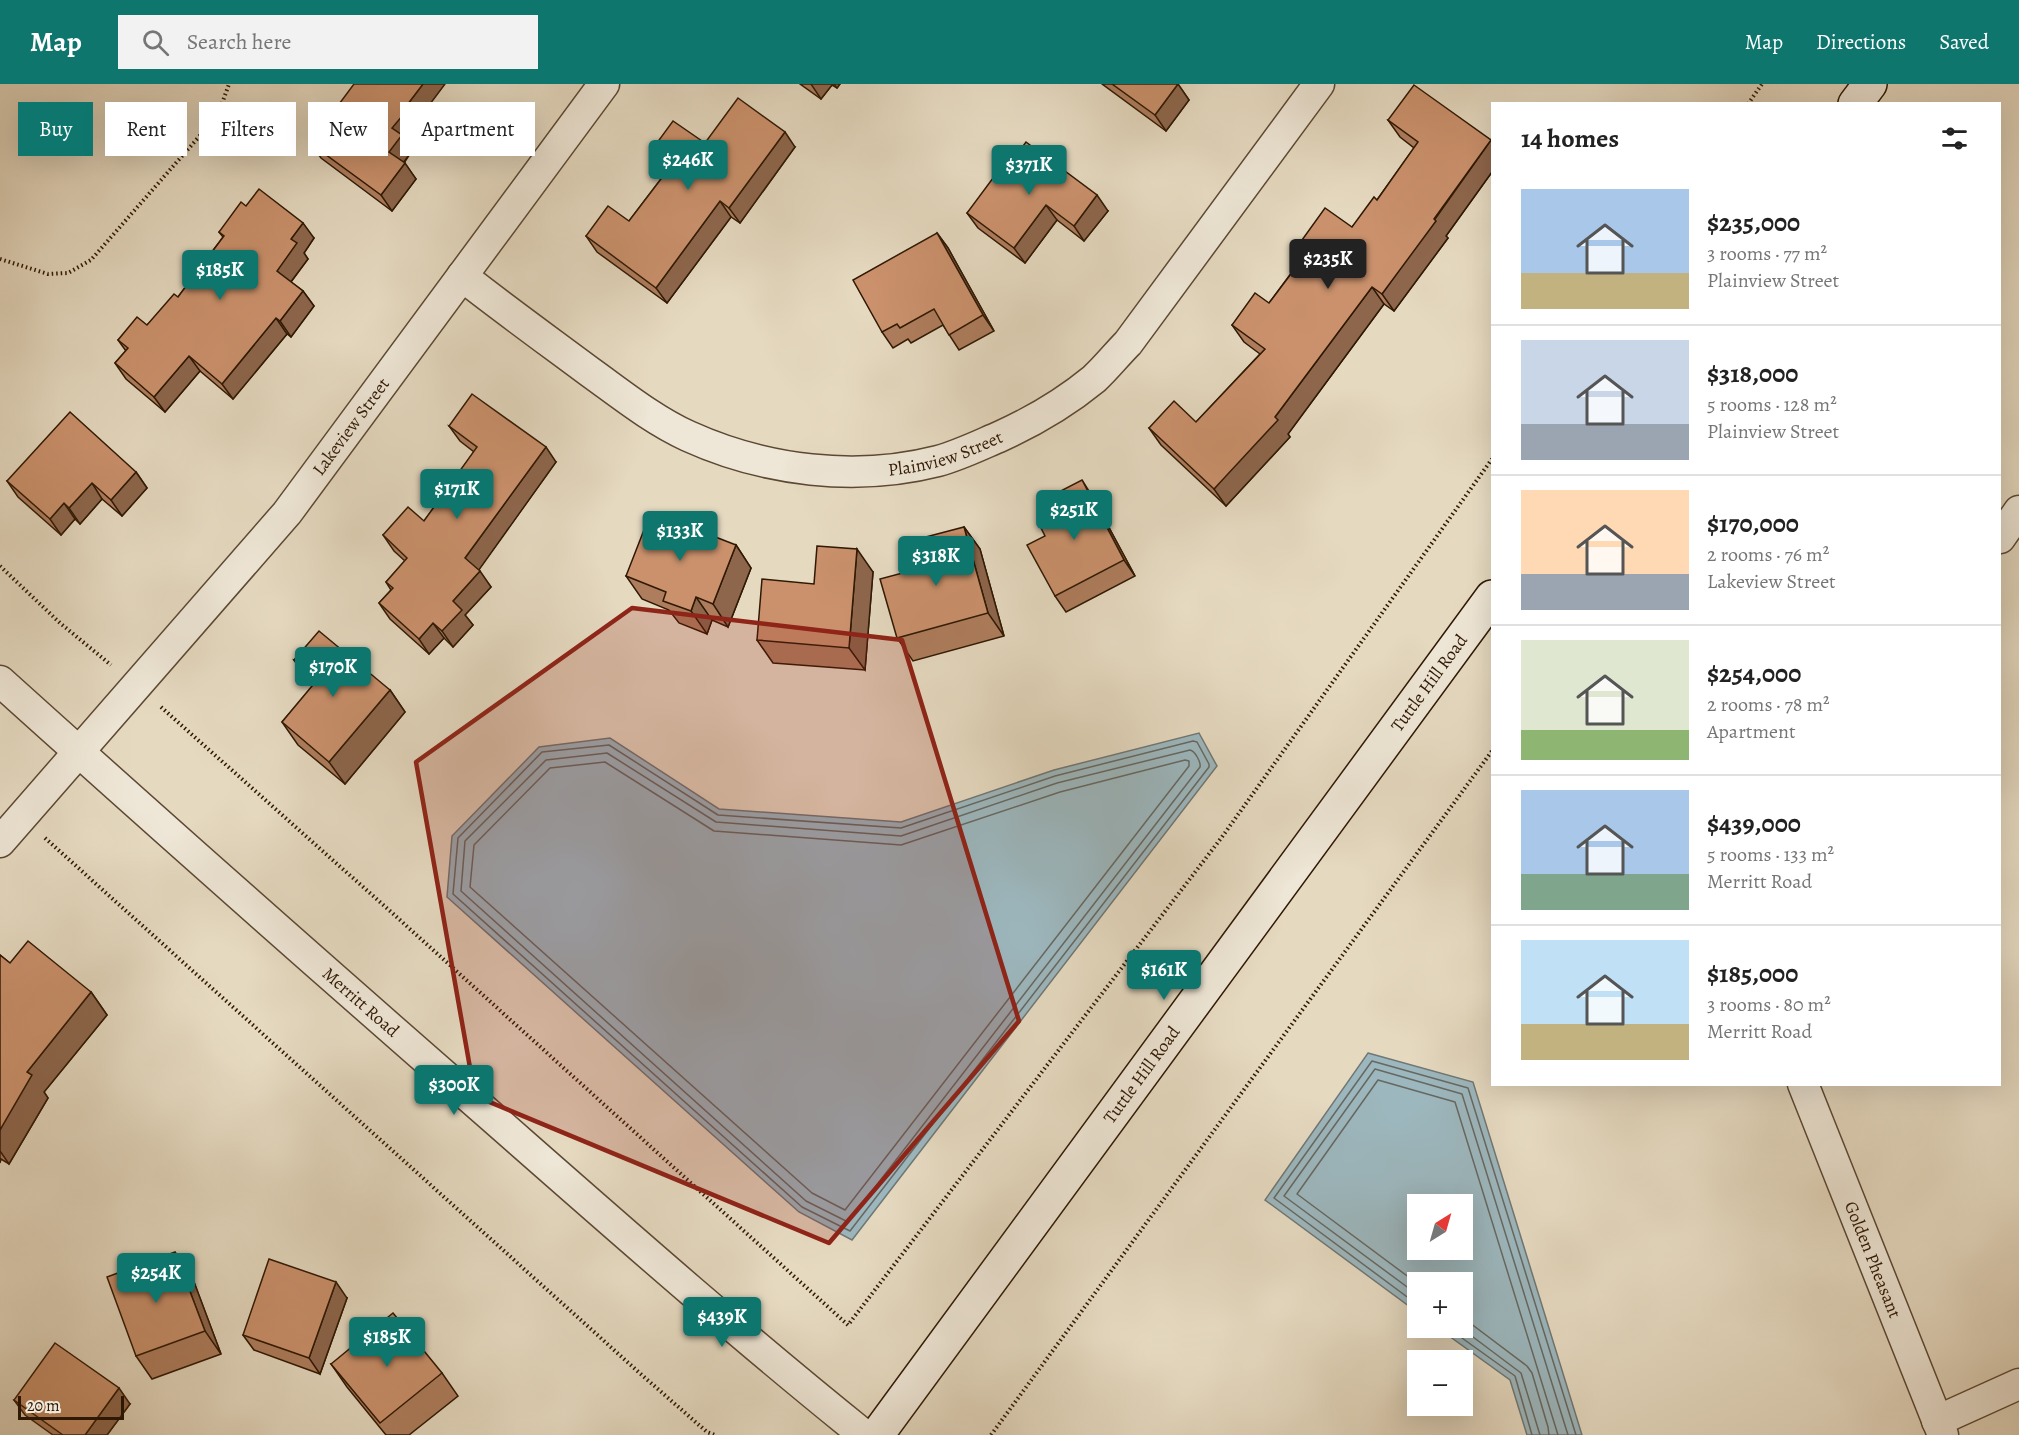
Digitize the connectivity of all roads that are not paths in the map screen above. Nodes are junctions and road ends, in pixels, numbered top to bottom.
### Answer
1 (604, 84) edge
2 (1319, 84) edge
3 (1870, 84) edge
4 (1856, 102) edge
5 (462, 276) junction
6 (2019, 511) edge
7 (2001, 537) edge
8 (1491, 598) edge
9 (0, 681) edge
10 (80, 753) junction
11 (0, 842) edge
12 (1804, 1086) edge
13 (2019, 1383) edge
14 (1940, 1428) edge
15 (864, 1435) edge
16 (877, 1435) edge

1 - 5 street, Lakeview Street
2 - 5 street, Plainview Street
3 - 4 main road
5 - 10 street, Lakeview Street
6 - 7 street
8 - 16 main road, Tuttle Hill Road
9 - 10 street, Merritt Road
10 - 11 street, Lakeview Street
10 - 15 street, Merritt Road
12 - 14 street, Golden Pheasant
13 - 14 street

